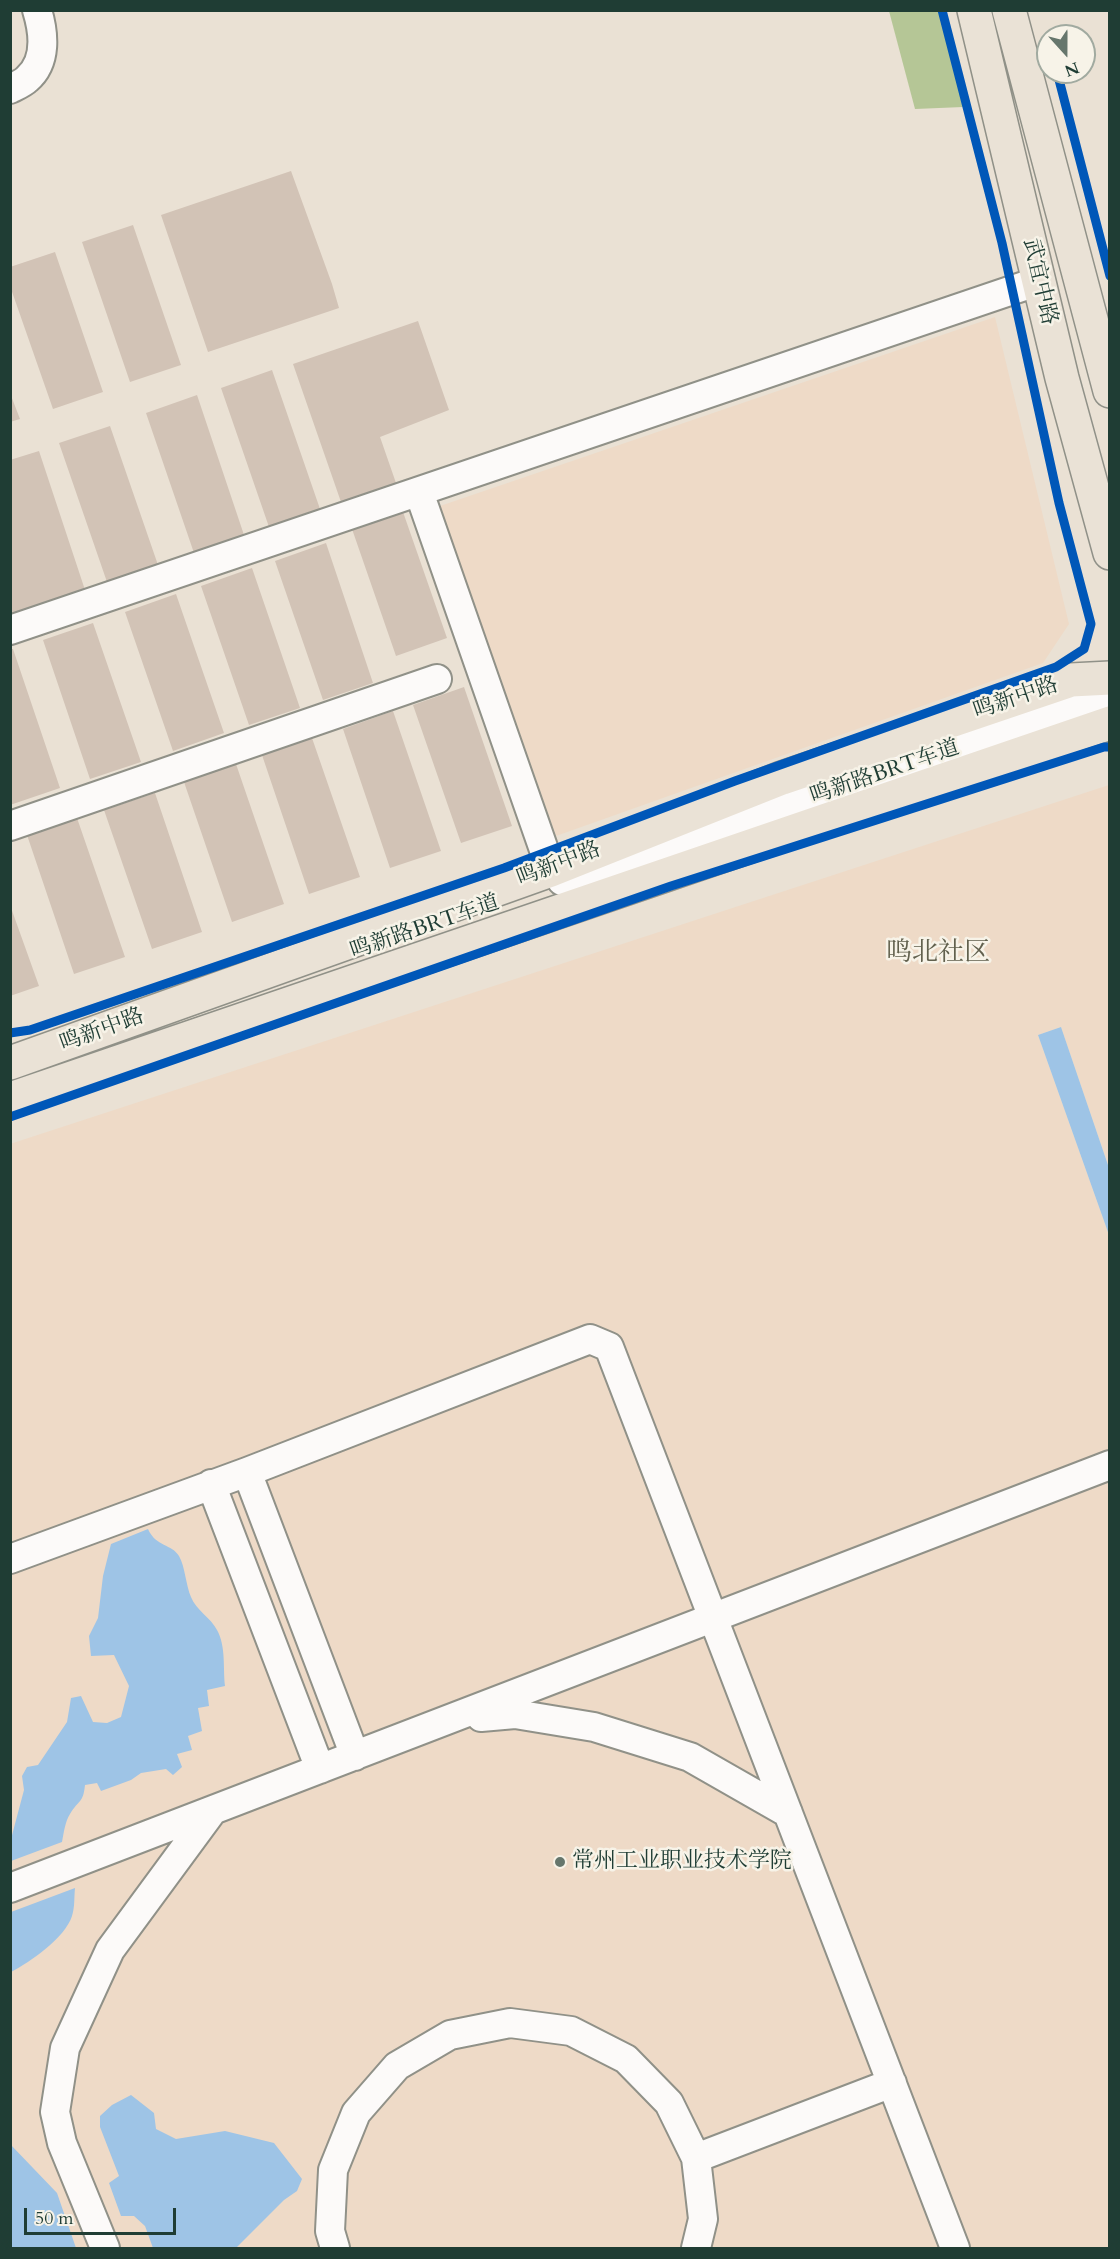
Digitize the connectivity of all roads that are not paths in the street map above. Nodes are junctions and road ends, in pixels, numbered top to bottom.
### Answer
1 (37, 10) edge
2 (974, 10) edge
3 (1009, 10) edge
4 (10, 89) edge
5 (1039, 281) junction
6 (1110, 391) edge
7 (419, 492) junction
8 (1110, 553) edge
9 (10, 630) edge
10 (1110, 678) edge
11 (437, 679) dead end
12 (1110, 690) edge
13 (1110, 710) edge
14 (1110, 723) edge
15 (10, 826) edge
16 (551, 870) junction
17 (10, 1063) edge
18 (10, 1069) edge
19 (10, 1085) edge
20 (10, 1099) edge
21 (1110, 1465) edge
22 (247, 1472) junction
23 (211, 1484) junction
24 (10, 1559) edge
25 (714, 1618) junction
26 (452, 1718) junction
27 (355, 1756) junction
28 (320, 1769) junction
29 (213, 1810) junction
30 (788, 1813) junction
31 (10, 1888) edge
32 (892, 2083) junction
33 (696, 2158) junction
34 (105, 2248) edge
35 (335, 2248) edge
36 (696, 2248) edge
37 (955, 2248) edge

1 - 4 street
2 - 5 main road, 武宜中路
3 - 6 main road, 武宜中路
5 - 7 street
5 - 8 main road, 武宜中路
7 - 9 street
7 - 16 street
10 - 16 main road, 鸣新中路
11 - 15 street
12 - 18 street, 鸣新路BRT车道
13 - 19 street, 鸣新路BRT车道
14 - 20 main road, 鸣新中路
16 - 17 main road, 鸣新中路
21 - 25 street
22 - 23 street
22 - 25 street
22 - 27 street
23 - 24 street
23 - 28 street
25 - 26 street
25 - 30 street
26 - 27 street
26 - 30 street
27 - 28 street
28 - 29 street
29 - 31 street
29 - 34 street
30 - 32 street
32 - 33 street
32 - 37 street
33 - 35 street
33 - 36 street

